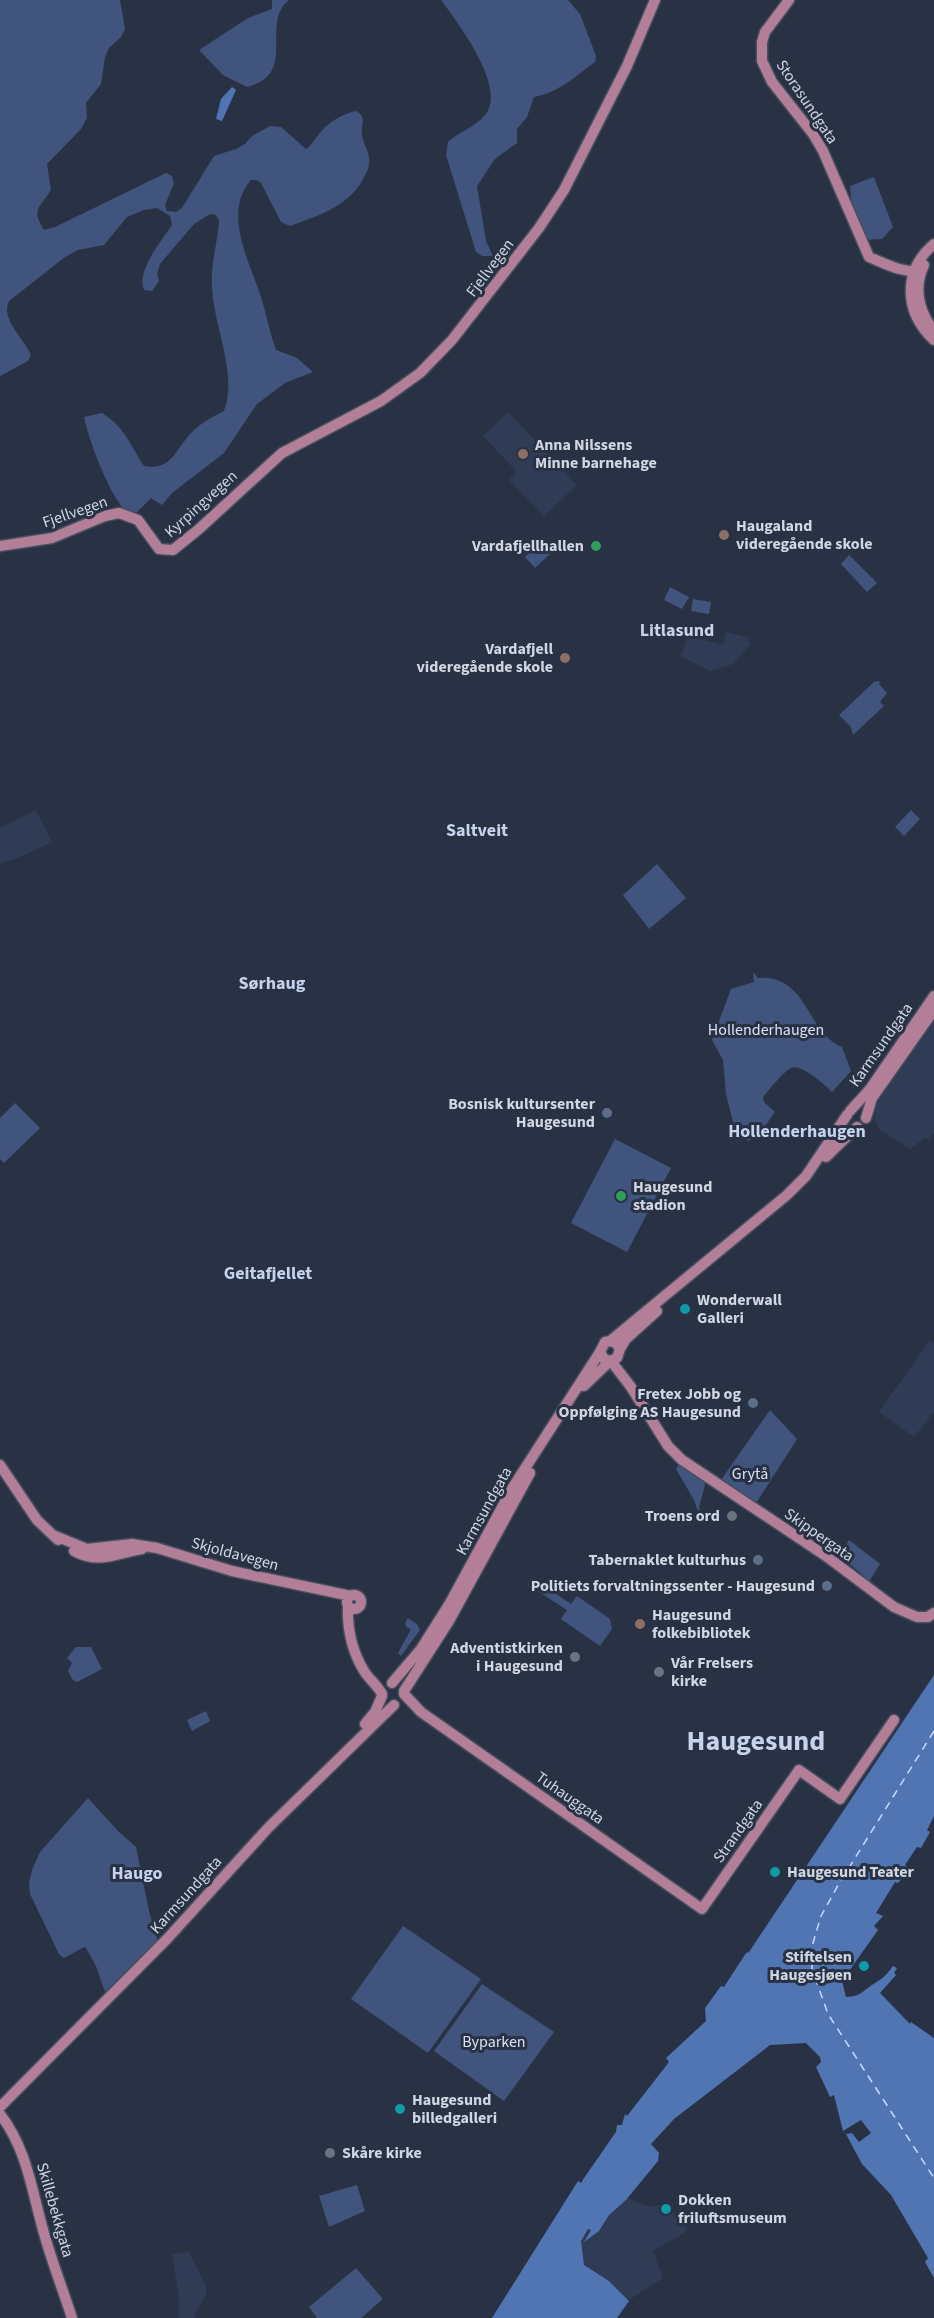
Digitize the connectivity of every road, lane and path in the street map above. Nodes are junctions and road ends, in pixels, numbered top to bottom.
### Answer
1 (655, 0) edge
2 (789, 0) edge
3 (934, 244) edge
4 (934, 250) edge
5 (916, 270) junction
6 (934, 331) edge
7 (934, 340) edge
8 (258, 473) joint
9 (124, 514) joint
10 (0, 546) edge
11 (934, 996) edge
12 (934, 1010) edge
13 (849, 1113) junction
14 (866, 1118) junction
15 (857, 1127) junction
16 (610, 1341) junction
17 (620, 1351) junction
18 (600, 1352) junction
19 (611, 1361) junction
20 (631, 1387) junction
21 (0, 1465) edge
22 (934, 1613) edge
23 (361, 1664) junction
24 (390, 1683) junction
25 (404, 1692) junction
26 (382, 1695) junction
27 (395, 1705) junction
28 (421, 1712) junction
29 (894, 1720) dead end
30 (702, 1909) joint
31 (0, 2098) edge
32 (0, 2107) edge
33 (0, 2114) edge
34 (72, 2318) edge

1 - 8 main road, Fjellvegen
2 - 5 main road, Storasundgata
3 - 5 main road
4 - 5 main road
5 - 6 main road
5 - 7 main road
8 - 9 main road, Kyrpingvegen
9 - 10 main road, Fjellvegen
11 - 13 main road, Karmsundgata
12 - 14 main road, Karmsundgata
13 - 14 main road
13 - 15 main road
13 - 16 main road, Karmsundgata
14 - 15 main road
15 - 17 main road
16 - 17 main road
16 - 18 main road
17 - 19 main road
17 - 20 main road
18 - 19 main road
18 - 24 main road, Karmsundgata
19 - 20 main road
19 - 25 main road, Karmsundgata
20 - 22 main road, Skippergata
21 - 23 main road, Skjoldavegen
23 - 24 main road
23 - 26 main road, Skjoldavegen
24 - 25 main road
24 - 26 main road
25 - 27 main road
25 - 28 main road, Tuhauggata
26 - 27 main road
26 - 31 main road, Karmsundgata
27 - 28 main road, Tuhauggata
27 - 32 main road, Karmsundgata
28 - 30 main road, Tuhauggata
29 - 30 main road, Strandgata
33 - 34 main road, Skillebekkgata

